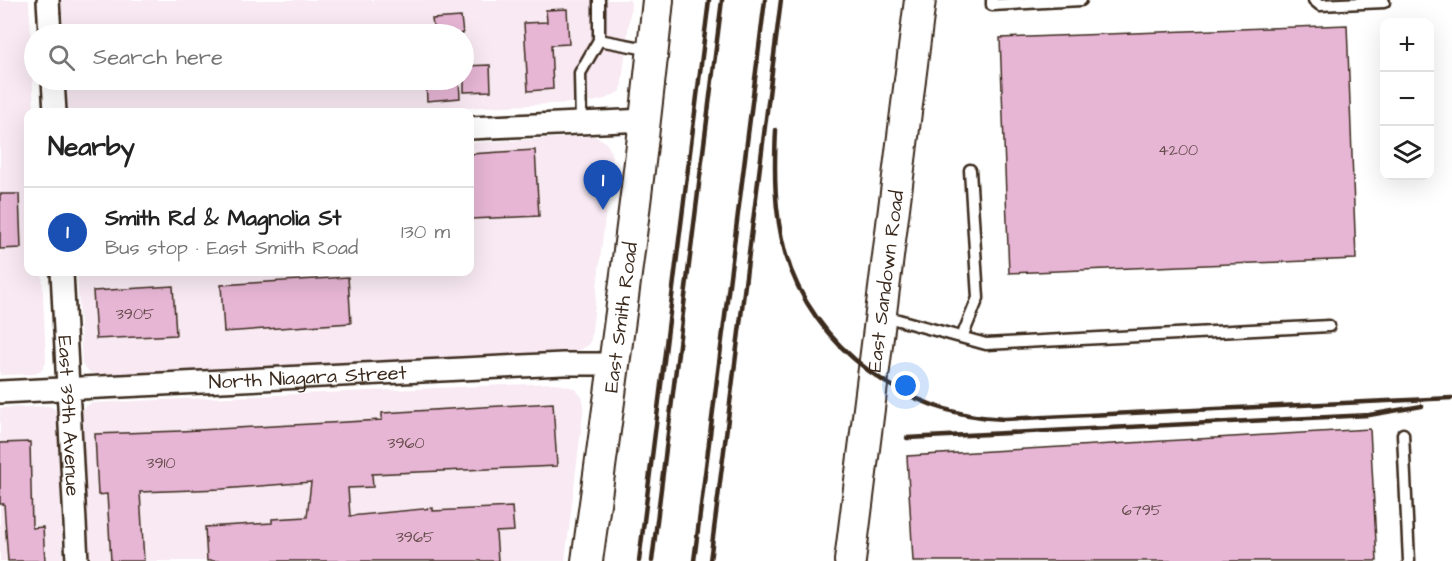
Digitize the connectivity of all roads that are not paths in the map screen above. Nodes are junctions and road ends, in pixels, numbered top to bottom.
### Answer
1 (48, 0) edge
2 (599, 0) edge
3 (658, 0) edge
4 (920, 0) edge
5 (992, 0) edge
6 (1082, 0) edge
7 (1314, 0) edge
8 (1384, 2) dead end
9 (49, 24) edge
10 (599, 40) junction
11 (653, 50) junction
12 (53, 90) edge
13 (55, 108) edge
14 (645, 120) junction
15 (581, 123) junction
16 (474, 128) edge
17 (970, 170) dead end
18 (62, 276) edge
19 (881, 315) junction
20 (1329, 326) dead end
21 (962, 337) junction
22 (615, 364) junction
23 (68, 388) junction
24 (0, 392) edge
25 (1403, 434) dead end
26 (77, 561) edge
27 (587, 561) edge
28 (850, 561) edge
29 (1409, 561) edge

1 - 9 street
2 - 10 lane
3 - 11 street, East Smith Road
4 - 19 street, East Sandown Road
5 - 6 lane
7 - 8 lane
10 - 11 lane
10 - 15 lane
11 - 14 street, East Smith Road
12 - 13 street
14 - 15 street
14 - 22 street, East Smith Road
15 - 16 street
17 - 21 lane
18 - 23 street, East 39th Avenue
19 - 21 lane
19 - 28 street, East Sandown Road
20 - 21 lane
22 - 23 street, North Niagara Street
22 - 27 street, East Smith Road
23 - 24 street, North Niagara Street
23 - 26 street, East 39th Avenue
25 - 29 lane

